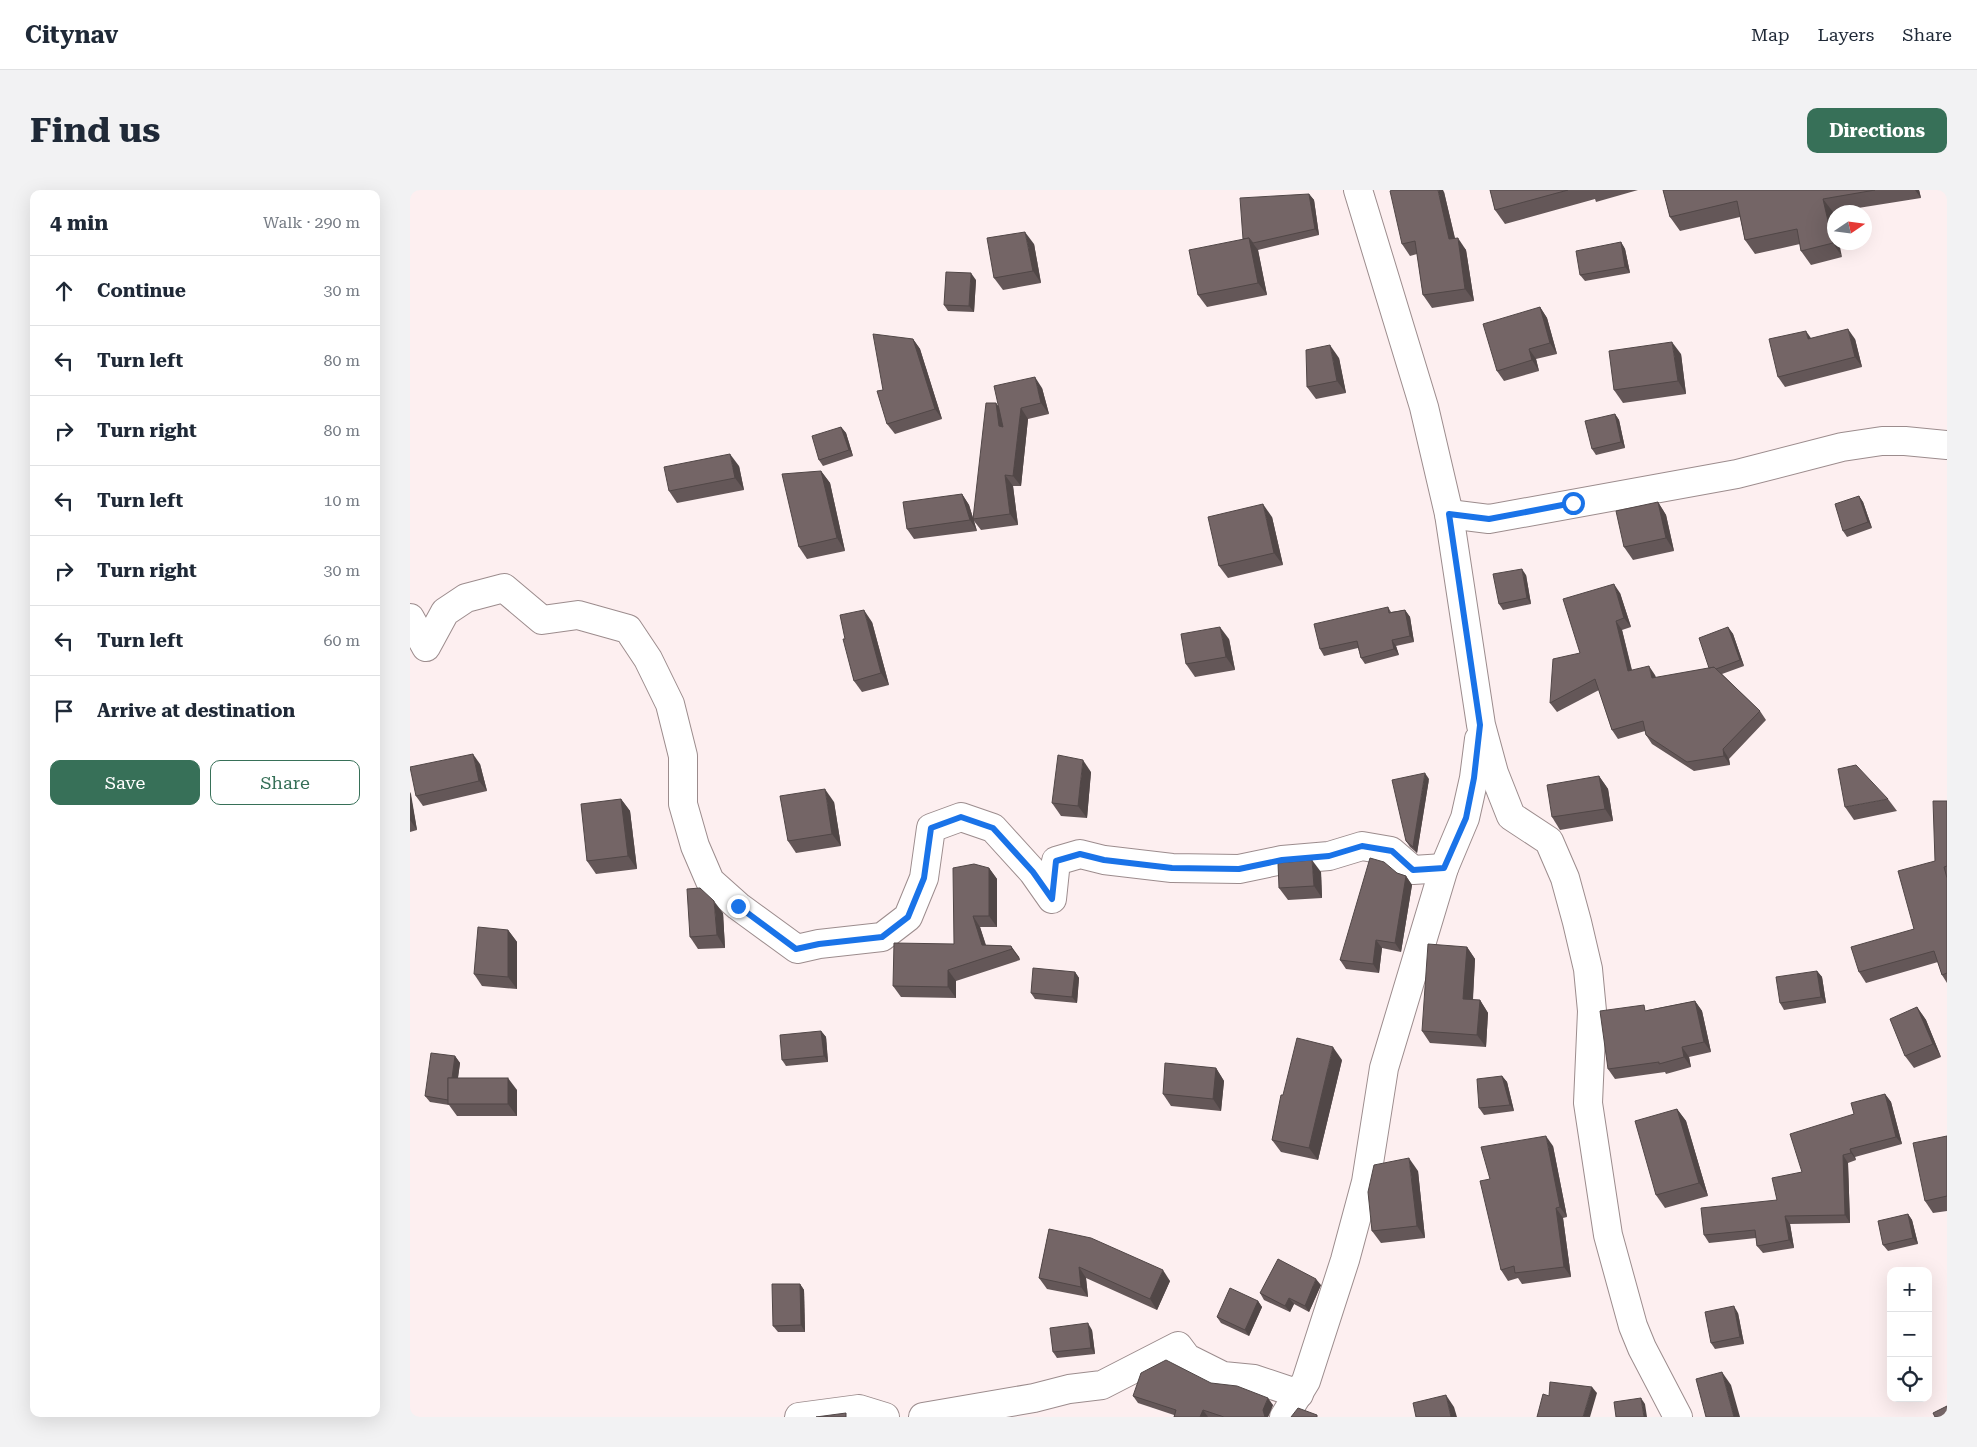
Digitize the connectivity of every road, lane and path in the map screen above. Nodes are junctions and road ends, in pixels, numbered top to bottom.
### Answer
1 (1358, 190) edge
2 (1947, 445) edge
3 (1449, 514) junction
4 (410, 618) edge
5 (1480, 725) junction
6 (1444, 868) junction
7 (1299, 1394) junction
8 (799, 1417) edge
9 (884, 1417) edge
10 (924, 1417) edge
11 (1284, 1417) edge
12 (1678, 1417) edge

1 - 3 street
2 - 3 street
3 - 5 street
4 - 6 street
5 - 6 street
5 - 12 street
6 - 7 street
7 - 10 street
7 - 11 street
8 - 9 street

